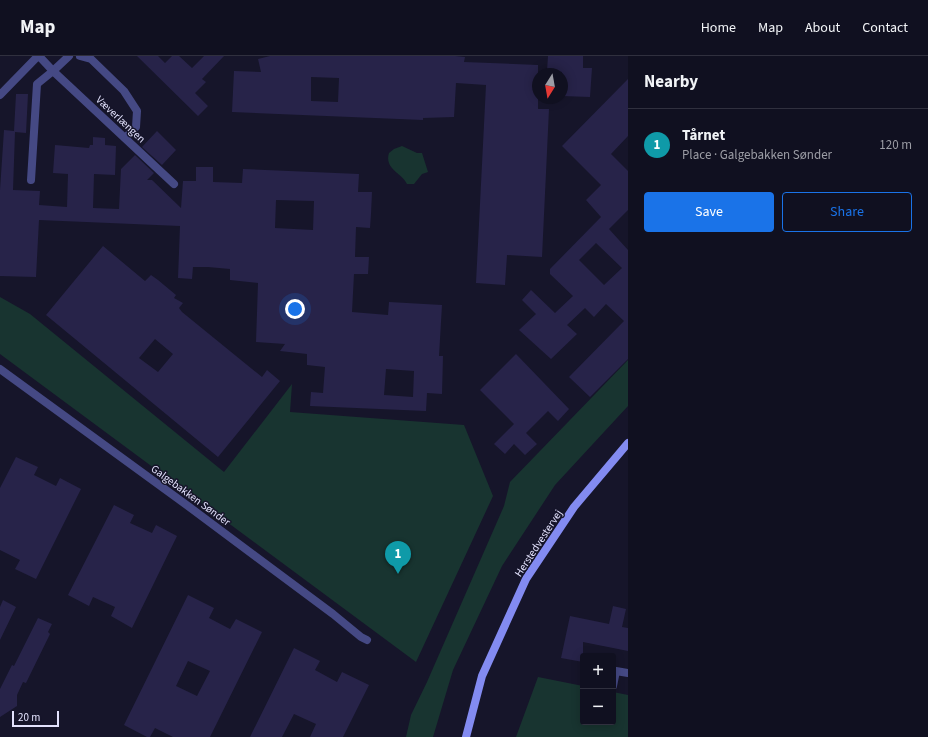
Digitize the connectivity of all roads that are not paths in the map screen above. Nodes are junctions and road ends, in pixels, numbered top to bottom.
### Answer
1 (39, 56) edge
2 (69, 56) edge
3 (80, 56) edge
4 (53, 71) junction
5 (0, 95) edge
6 (125, 138) junction
7 (31, 180) dead end
8 (174, 184) dead end
9 (0, 369) edge
10 (628, 442) edge
11 (367, 640) dead end
12 (616, 671) edge
13 (628, 673) edge
14 (466, 737) edge

1 - 4 street, Væverlængen
1 - 5 street, Væverlængen
2 - 4 street
3 - 6 street
4 - 6 street, Væverlængen
4 - 7 street
6 - 8 street, Væverlængen
9 - 11 street, Galgebakken Sønder
10 - 14 street, Herstedvestervej
12 - 13 street

